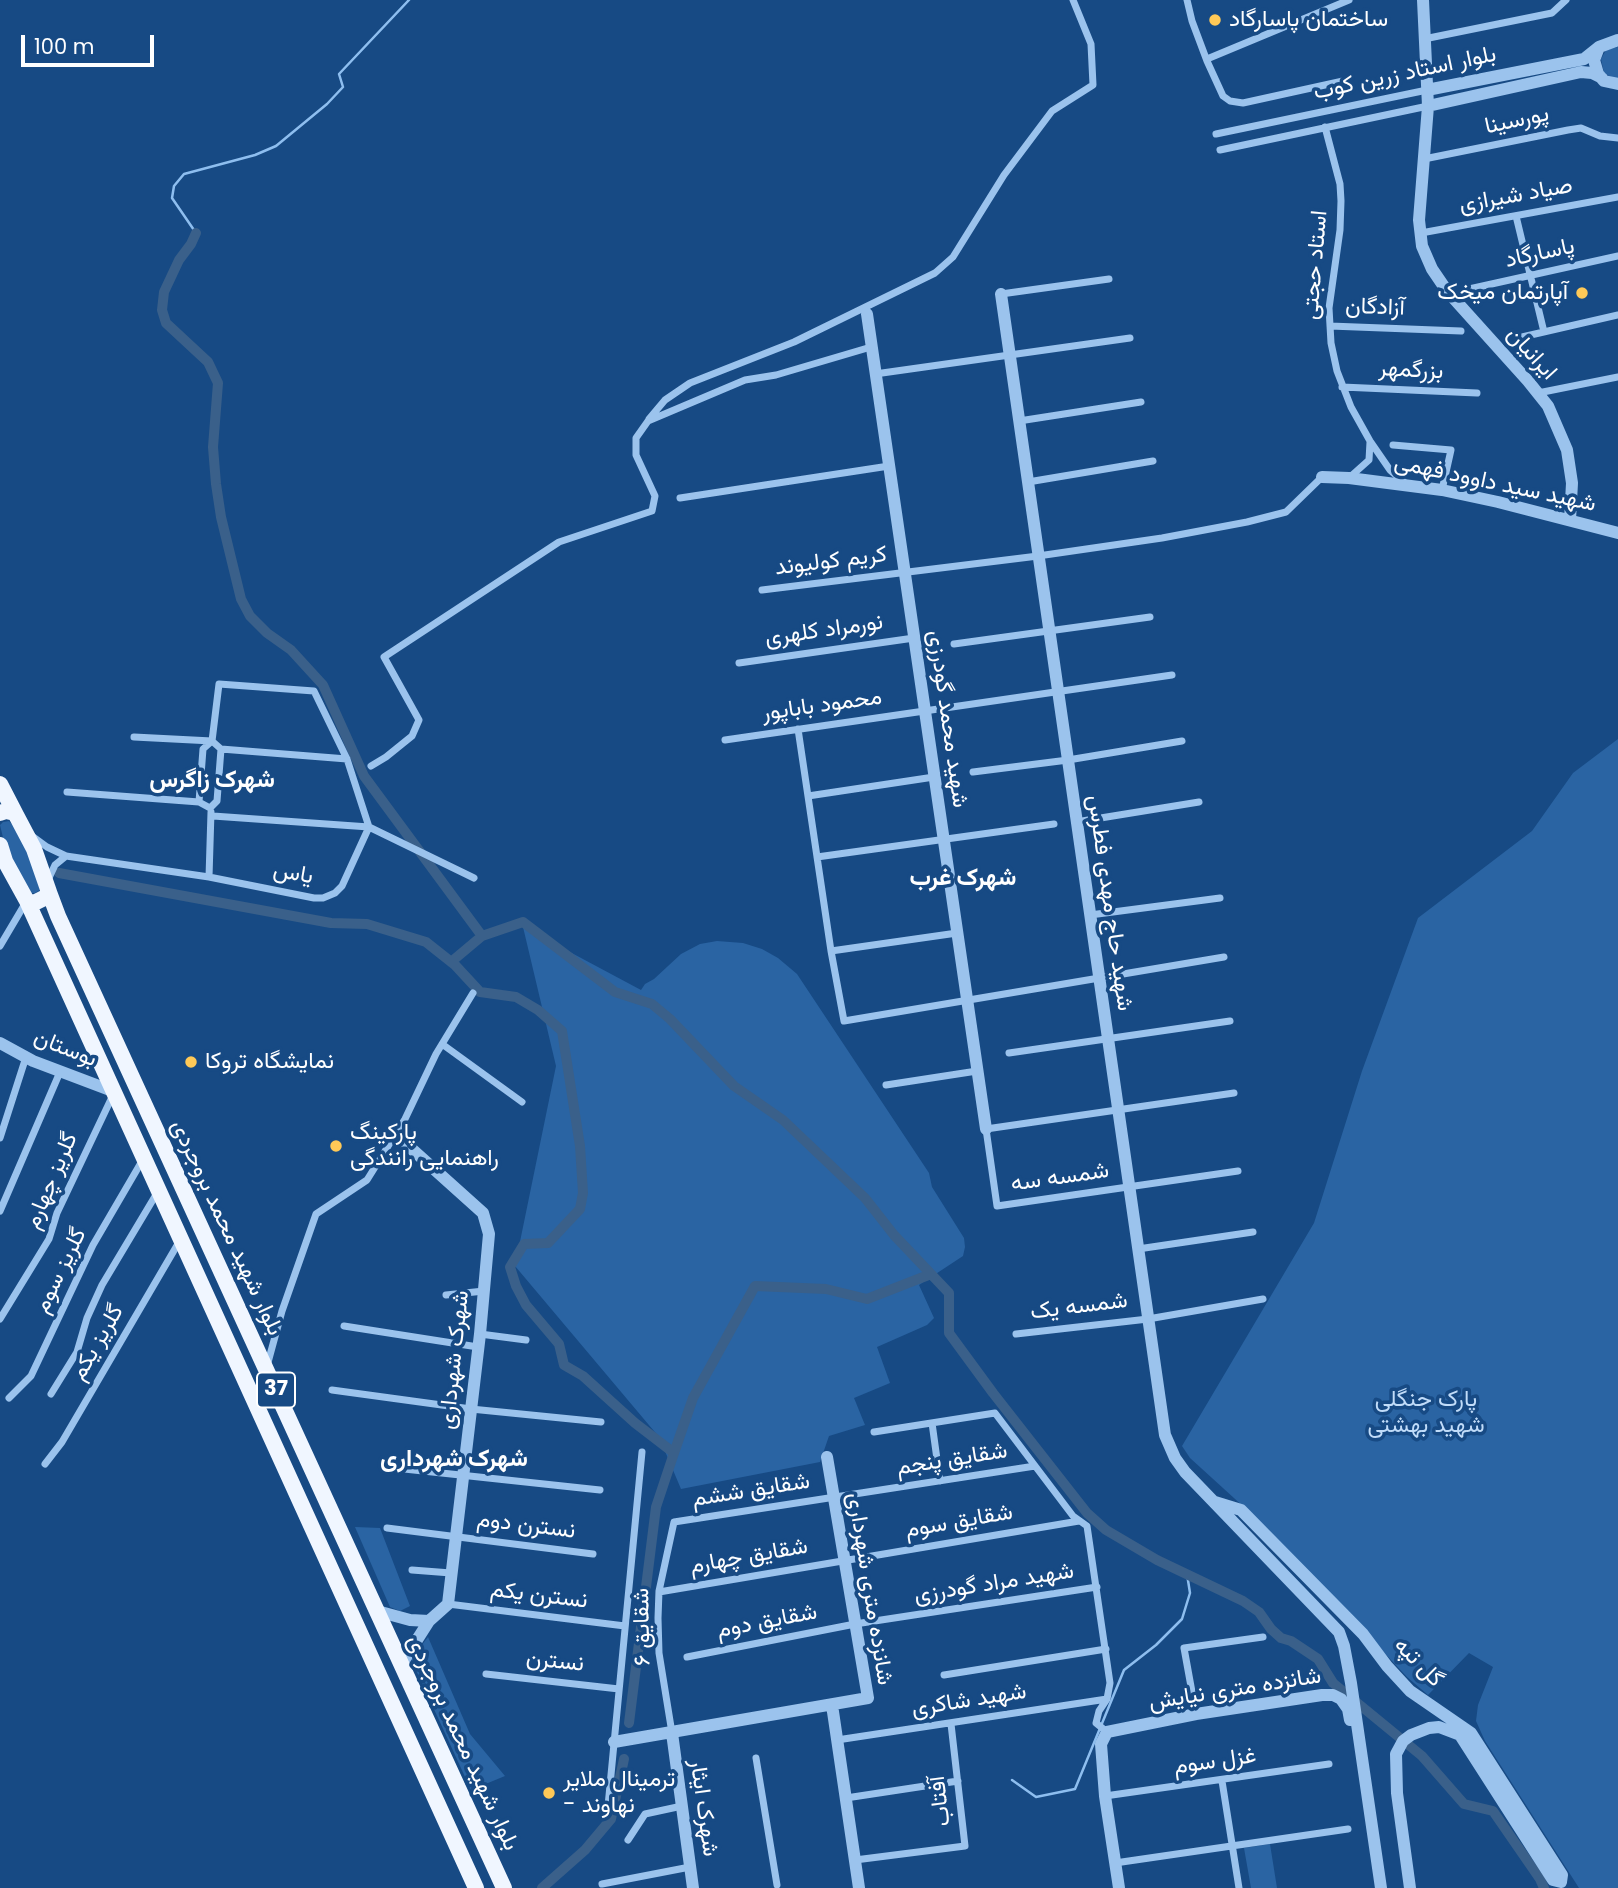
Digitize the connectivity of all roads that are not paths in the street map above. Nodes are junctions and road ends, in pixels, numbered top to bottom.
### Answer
1 (1073, 0) edge
2 (1187, 0) edge
3 (1349, 0) edge
4 (1423, 0) edge
5 (1566, 0) edge
6 (1424, 39) junction
7 (1618, 40) edge
8 (1599, 47) junction
9 (1207, 59) junction
10 (1602, 78) junction
11 (1343, 80) dead end
12 (1618, 84) edge
13 (1427, 90) junction
14 (1428, 106) junction
15 (1325, 127) junction
16 (1216, 134) dead end
17 (1618, 138) edge
18 (1220, 150) dead end
19 (1423, 159) junction
20 (1618, 197) edge
21 (1516, 216) junction
22 (1420, 233) junction
23 (1618, 256) edge
24 (1531, 275) junction
25 (1109, 279) dead end
26 (1469, 289) dead end
27 (1001, 294) joint
28 (867, 314) dead end
29 (1618, 316) edge
30 (1329, 326) junction
31 (1461, 331) dead end
32 (1544, 332) junction
33 (1522, 337) dead end
34 (1130, 338) dead end
35 (871, 347) junction
36 (1009, 355) junction
37 (876, 374) junction
38 (1618, 377) edge
39 (1342, 387) junction
40 (1477, 393) dead end
41 (1538, 393) junction
42 (1142, 402) dead end
43 (648, 421) junction
44 (1019, 421) junction
45 (1370, 441) junction
46 (1393, 445) dead end
47 (1153, 461) dead end
48 (889, 466) junction
49 (1322, 477) joint
50 (1349, 478) junction
51 (1028, 482) junction
52 (1406, 484) junction
53 (1442, 490) junction
54 (680, 498) dead end
55 (1570, 520) junction
56 (1618, 533) edge
57 (1038, 556) junction
58 (904, 572) junction
59 (762, 590) dead end
60 (1150, 618) dead end
61 (1049, 630) junction
62 (914, 638) junction
63 (954, 644) dead end
64 (739, 663) dead end
65 (1172, 675) dead end
66 (1058, 692) junction
67 (925, 711) junction
68 (798, 729) junction
69 (134, 737) dead end
70 (724, 740) dead end
71 (212, 741) junction
72 (1182, 741) dead end
73 (221, 749) junction
74 (347, 758) junction
75 (1068, 760) junction
76 (371, 766) dead end
77 (973, 772) dead end
78 (934, 777) junction
79 (0, 784) edge
80 (67, 792) dead end
81 (808, 796) junction
82 (199, 802) junction
83 (1199, 802) dead end
84 (211, 812) junction
85 (8, 813) edge
86 (1076, 822) junction
87 (1054, 824) dead end
88 (369, 827) junction
89 (25, 831) junction
90 (943, 839) junction
91 (0, 845) edge
92 (66, 856) junction
93 (817, 858) junction
94 (2, 867) edge
95 (209, 877) junction
96 (474, 878) dead end
97 (48, 888) junction
98 (1220, 898) dead end
99 (27, 901) junction
100 (1090, 915) junction
101 (957, 933) junction
102 (0, 946) edge
103 (831, 951) junction
104 (1224, 957) dead end
105 (1099, 978) junction
106 (473, 993) dead end
107 (967, 1000) junction
108 (1230, 1021) dead end
109 (1108, 1040) junction
110 (0, 1043) edge
111 (442, 1044) junction
112 (1009, 1053) dead end
113 (26, 1057) junction
114 (977, 1071) junction
115 (60, 1072) junction
116 (886, 1085) dead end
117 (115, 1091) junction
118 (1234, 1093) dead end
119 (522, 1102) dead end
120 (1118, 1110) junction
121 (986, 1129) junction
122 (395, 1134) junction
123 (0, 1138) edge
124 (145, 1157) junction
125 (1238, 1171) dead end
126 (1129, 1188) junction
127 (159, 1190) junction
128 (0, 1210) edge
129 (1253, 1231) dead end
130 (181, 1238) junction
131 (1138, 1249) junction
132 (484, 1291) junction
133 (446, 1295) dead end
134 (1263, 1299) dead end
135 (1148, 1318) junction
136 (0, 1319) edge
137 (344, 1326) dead end
138 (1016, 1334) dead end
139 (526, 1340) dead end
140 (479, 1341) junction
141 (266, 1370) junction
142 (332, 1390) dead end
143 (51, 1394) dead end
144 (9, 1398) dead end
145 (471, 1409) junction
146 (601, 1422) dead end
147 (932, 1423) junction
148 (874, 1432) dead end
149 (642, 1452) dead end
150 (827, 1457) dead end
151 (45, 1464) dead end
152 (1035, 1466) junction
153 (396, 1468) dead end
154 (463, 1474) junction
155 (940, 1481) junction
156 (600, 1490) dead end
157 (834, 1497) junction
158 (1213, 1502) junction
159 (1080, 1521) junction
160 (674, 1522) joint
161 (387, 1528) dead end
162 (455, 1536) junction
163 (593, 1554) dead end
164 (844, 1560) junction
165 (412, 1570) dead end
166 (451, 1573) junction
167 (1097, 1587) junction
168 (659, 1592) junction
169 (448, 1604) junction
170 (377, 1611) junction
171 (429, 1621) junction
172 (855, 1625) junction
173 (625, 1626) junction
174 (1263, 1637) dead end
175 (1106, 1649) junction
176 (687, 1657) dead end
177 (401, 1665) junction
178 (486, 1674) dead end
179 (944, 1675) dead end
180 (619, 1689) junction
181 (1107, 1699) junction
182 (832, 1705) junction
183 (1196, 1714) junction
184 (951, 1724) junction
185 (1107, 1732) junction
186 (672, 1733) junction
187 (837, 1740) junction
188 (614, 1742) junction
189 (756, 1758) dead end
190 (1329, 1765) dead end
191 (1222, 1781) junction
192 (958, 1782) junction
193 (1105, 1796) junction
194 (846, 1798) junction
195 (608, 1806) dead end
196 (682, 1806) junction
197 (1370, 1807) junction
198 (1348, 1829) dead end
199 (628, 1840) dead end
200 (1232, 1845) junction
201 (855, 1860) junction
202 (1115, 1863) junction
203 (690, 1867) junction
204 (602, 1884) dead end
205 (777, 1885) dead end
206 (1563, 1885) edge
207 (476, 1888) edge
208 (504, 1888) edge
209 (693, 1888) edge
210 (859, 1888) edge
211 (1119, 1888) edge
212 (1239, 1888) edge
213 (1381, 1888) edge
214 (1409, 1888) edge

1 - 43 street
2 - 9 street
3 - 9 street
4 - 6 street, ایرانیان
5 - 6 street
6 - 13 street, ایرانیان
7 - 8 street, بلوار استاد زرین کوب
8 - 10 street
8 - 13 street, بلوار استاد زرین کوب
9 - 11 street
10 - 12 street, بلوار استاد زرین کوب
10 - 14 street, بلوار استاد زرین کوب
13 - 14 street, ایرانیان
13 - 16 street, بلوار استاد زرین کوب
14 - 15 street, بلوار استاد زرین کوب
14 - 19 street, ایرانیان
15 - 18 street, بلوار استاد زرین کوب
15 - 30 street, استاد حجتی
17 - 19 street, پورسینا
19 - 22 street, ایرانیان
20 - 21 street, صیاد شیرازی
21 - 22 street, صیاد شیرازی
21 - 24 street
22 - 41 street, ایرانیان
23 - 24 street, پاسارگاد
24 - 26 street, پاسارگاد
24 - 32 street
25 - 27 street
27 - 36 street, شهید حاج مهدی فطرس
28 - 35 street, شهید محمد گودرزی
29 - 32 street
30 - 31 street, آزادگان
30 - 39 street, استاد حجتی
32 - 33 street
34 - 36 street
35 - 37 street, شهید محمد گودرزی
35 - 43 street
36 - 37 street
36 - 44 street, شهید حاج مهدی فطرس
37 - 48 street, شهید محمد گودرزی
38 - 41 street
39 - 40 street, بزرگمهر
39 - 45 street, استاد حجتی
41 - 55 street, ایرانیان
42 - 44 street
43 - 76 street
44 - 51 street, شهید حاج مهدی فطرس
45 - 50 street
45 - 52 street, استاد حجتی
46 - 53 street
47 - 51 street
48 - 54 street
48 - 58 street, شهید محمد گودرزی
49 - 50 street, شهید سید داوود فهمی
49 - 57 street, کریم کولیوند
50 - 52 street, شهید سید داوود فهمی
51 - 57 street, شهید حاج مهدی فطرس
52 - 53 street, شهید سید داوود فهمی
53 - 55 street, شهید سید داوود فهمی
55 - 56 street, شهید سید داوود فهمی
57 - 58 street, کریم کولیوند
57 - 61 street, شهید حاج مهدی فطرس
58 - 59 street, کریم کولیوند
58 - 62 street, شهید محمد گودرزی
60 - 61 street
61 - 63 street
61 - 66 street, شهید حاج مهدی فطرس
62 - 64 street, نورمراد کلهری
62 - 67 street, شهید محمد گودرزی
65 - 66 street, محمود باباپور
66 - 67 street, محمود باباپور
66 - 75 street, شهید حاج مهدی فطرس
67 - 68 street, محمود باباپور
67 - 78 street, شهید محمد گودرزی
68 - 70 street, محمود باباپور
68 - 81 street
69 - 71 street
71 - 73 street
71 - 74 street
71 - 82 street
72 - 75 street
73 - 74 street
73 - 84 street
74 - 88 street
75 - 77 street
75 - 86 street, شهید حاج مهدی فطرس
78 - 81 street
78 - 90 street, شهید محمد گودرزی
79 - 85 highway, 37
80 - 82 street
81 - 93 street
82 - 84 street
83 - 86 street
84 - 88 street
84 - 95 street
85 - 89 highway, 37
86 - 100 street, شهید حاج مهدی فطرس
87 - 90 street
88 - 95 street, یاس
88 - 96 street
89 - 92 street
89 - 97 highway, 37
90 - 93 street
90 - 101 street, شهید محمد گودرزی
91 - 94 highway, 37
92 - 95 street, یاس
92 - 97 street
93 - 103 street
94 - 99 highway, 37
97 - 99 highway
97 - 141 highway, بلوار شهید محمد بروجردی / 37
98 - 100 street
99 - 102 street
99 - 117 highway, بلوار شهید محمد بروجردی / 37
100 - 105 street, شهید حاج مهدی فطرس
101 - 103 street
101 - 107 street, شهید محمد گودرزی
103 - 107 street
104 - 105 street
105 - 107 street
105 - 109 street, شهید حاج مهدی فطرس
106 - 111 street
107 - 114 street, شهید محمد گودرزی
108 - 109 street
109 - 112 street
109 - 120 street, شهید حاج مهدی فطرس
110 - 113 street, بوستان
111 - 119 street
111 - 122 street
113 - 115 street, بوستان
113 - 123 street
114 - 116 street
114 - 121 street, شهید محمد گودرزی
115 - 117 street, بوستان
115 - 128 street
117 - 124 highway, بلوار شهید محمد بروجردی / 37
117 - 136 street, گلریز چهارم
118 - 120 street
120 - 121 street
120 - 126 street, شهید حاج مهدی فطرس
121 - 126 street, شمسه سه
122 - 132 street, شهرک شهرداری
122 - 141 street
124 - 127 highway, بلوار شهید محمد بروجردی / 37
124 - 144 street, گلریز سوم
125 - 126 street, شمسه سه
126 - 131 street, شهید حاج مهدی فطرس
127 - 130 highway, بلوار شهید محمد بروجردی / 37
127 - 143 street
129 - 131 street
130 - 151 street, گلریز یکم
130 - 207 highway, بلوار شهید محمد بروجردی / 37
131 - 135 street, شهید حاج مهدی فطرس
132 - 133 street
132 - 140 street, شهرک شهرداری
134 - 135 street, شمسه یک
135 - 138 street, شمسه یک
135 - 158 street, شهید حاج مهدی فطرس
137 - 140 street
139 - 140 street
140 - 145 street, شهرک شهرداری
141 - 170 highway, بلوار شهید محمد بروجردی / 37
142 - 145 street
145 - 146 street
145 - 154 street, شهرک شهرداری
147 - 148 street
147 - 152 street
147 - 155 street
149 - 173 street
150 - 157 street, شانزده متری شهرداری
152 - 155 street, شقایق پنجم
152 - 159 street
153 - 154 street
154 - 156 street
154 - 162 street, شهرک شهرداری
155 - 157 street, شقایق پنجم
157 - 160 street, شقایق ششم
157 - 164 street, شانزده متری شهرداری
158 - 197 street
158 - 206 street, گل تپه
159 - 164 street, شقایق سوم
159 - 167 street
160 - 168 street, شقایق ۶
161 - 162 street, نسترن دوم
162 - 163 street, نسترن دوم
162 - 166 street, شهرک شهرداری
164 - 168 street, شقایق چهارم
164 - 172 street, شانزده متری شهرداری
165 - 166 street
166 - 169 street, شهرک شهرداری
167 - 172 street, شهید مراد گودرزی
167 - 175 street
168 - 186 street, شقایق ۶
169 - 171 street
169 - 173 street, نسترن یکم
170 - 171 street
170 - 177 highway, بلوار شهید محمد بروجردی / 37
171 - 177 street
172 - 176 street, شقایق دوم
172 - 182 street, شانزده متری شهرداری
173 - 180 street
174 - 183 street
175 - 179 street
175 - 181 street
177 - 208 highway, بلوار شهید محمد بروجردی / 37
178 - 180 street, نسترن
180 - 188 street
181 - 184 street, شهید شاکری
181 - 185 street
182 - 186 street, شانزده متری شهرداری
182 - 187 street
183 - 185 street, شانزده متری نیایش
183 - 197 street, شانزده متری نیایش
184 - 187 street, شهید شاکری
184 - 192 street, آفتاب
185 - 193 street
186 - 188 street, شانزده متری شهرداری
186 - 196 street, شهرک ایثار
187 - 194 street
188 - 195 street
189 - 205 street
190 - 191 street, غزل سوم
191 - 193 street, غزل سوم
191 - 200 street
192 - 194 street
192 - 201 street, آفتاب
193 - 202 street
194 - 201 street
196 - 199 street
196 - 203 street, شهرک ایثار
197 - 213 street
198 - 200 street
200 - 202 street
200 - 212 street
201 - 210 street
202 - 211 street
203 - 204 street
203 - 209 street, شهرک ایثار
206 - 214 street, گل تپه

